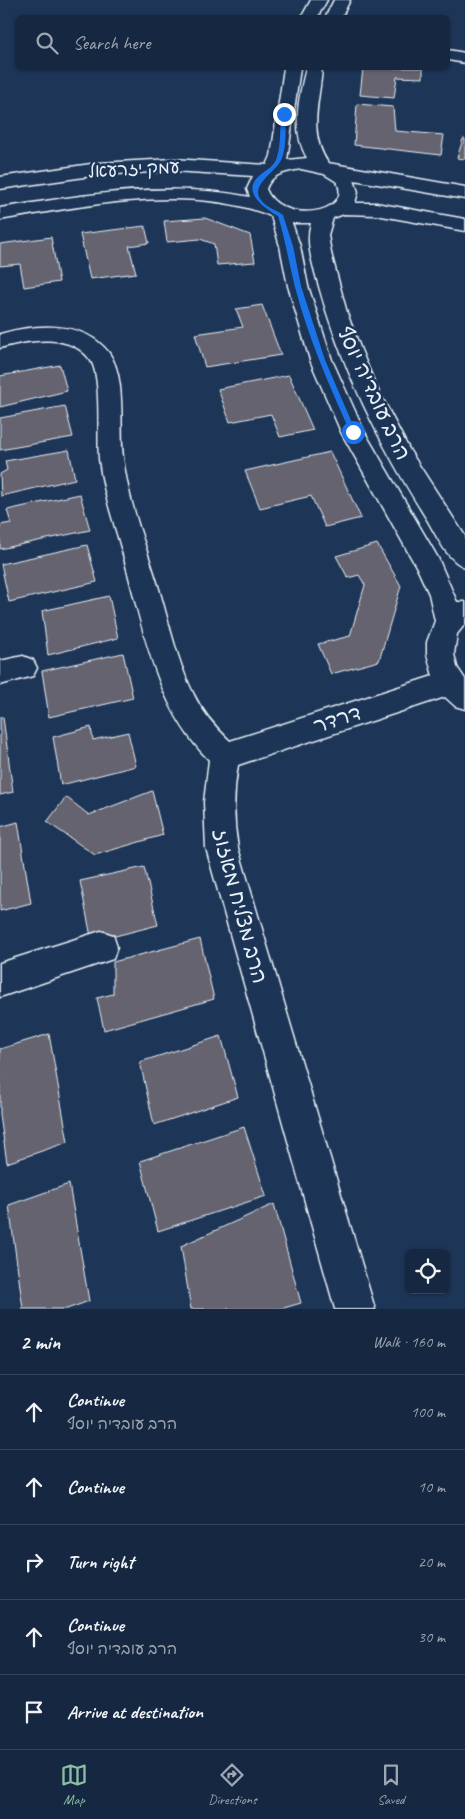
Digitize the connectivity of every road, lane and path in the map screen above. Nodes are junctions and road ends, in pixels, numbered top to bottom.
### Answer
1 (319, 0) edge
2 (342, 0) edge
3 (311, 15) edge
4 (334, 15) edge
5 (450, 55) edge
6 (465, 58) edge
7 (292, 70) edge
8 (314, 70) edge
9 (272, 169) junction
10 (328, 169) junction
11 (0, 183) edge
12 (465, 193) edge
13 (272, 210) junction
14 (332, 212) junction
15 (0, 214) edge
16 (465, 225) edge
17 (0, 341) edge
18 (465, 557) edge
19 (457, 617) edge
20 (457, 690) edge
21 (225, 756) junction
22 (101, 947) dead end
23 (0, 980) edge
24 (355, 1309) edge

1 - 3 street
2 - 4 street
5 - 6 street
7 - 9 street
8 - 10 street
9 - 10 street
9 - 11 street, עמק יזרעאל
9 - 13 street
10 - 12 street
10 - 14 street
13 - 14 street
13 - 15 street, עמק יזרעאל
13 - 19 street, הרב עובדיה יוסף
14 - 16 street
14 - 18 street, הרב עובדיה יוסף
17 - 21 street
19 - 20 street
20 - 21 street, דרדר
21 - 24 street, הרב מצליח מאזוז
22 - 23 street

